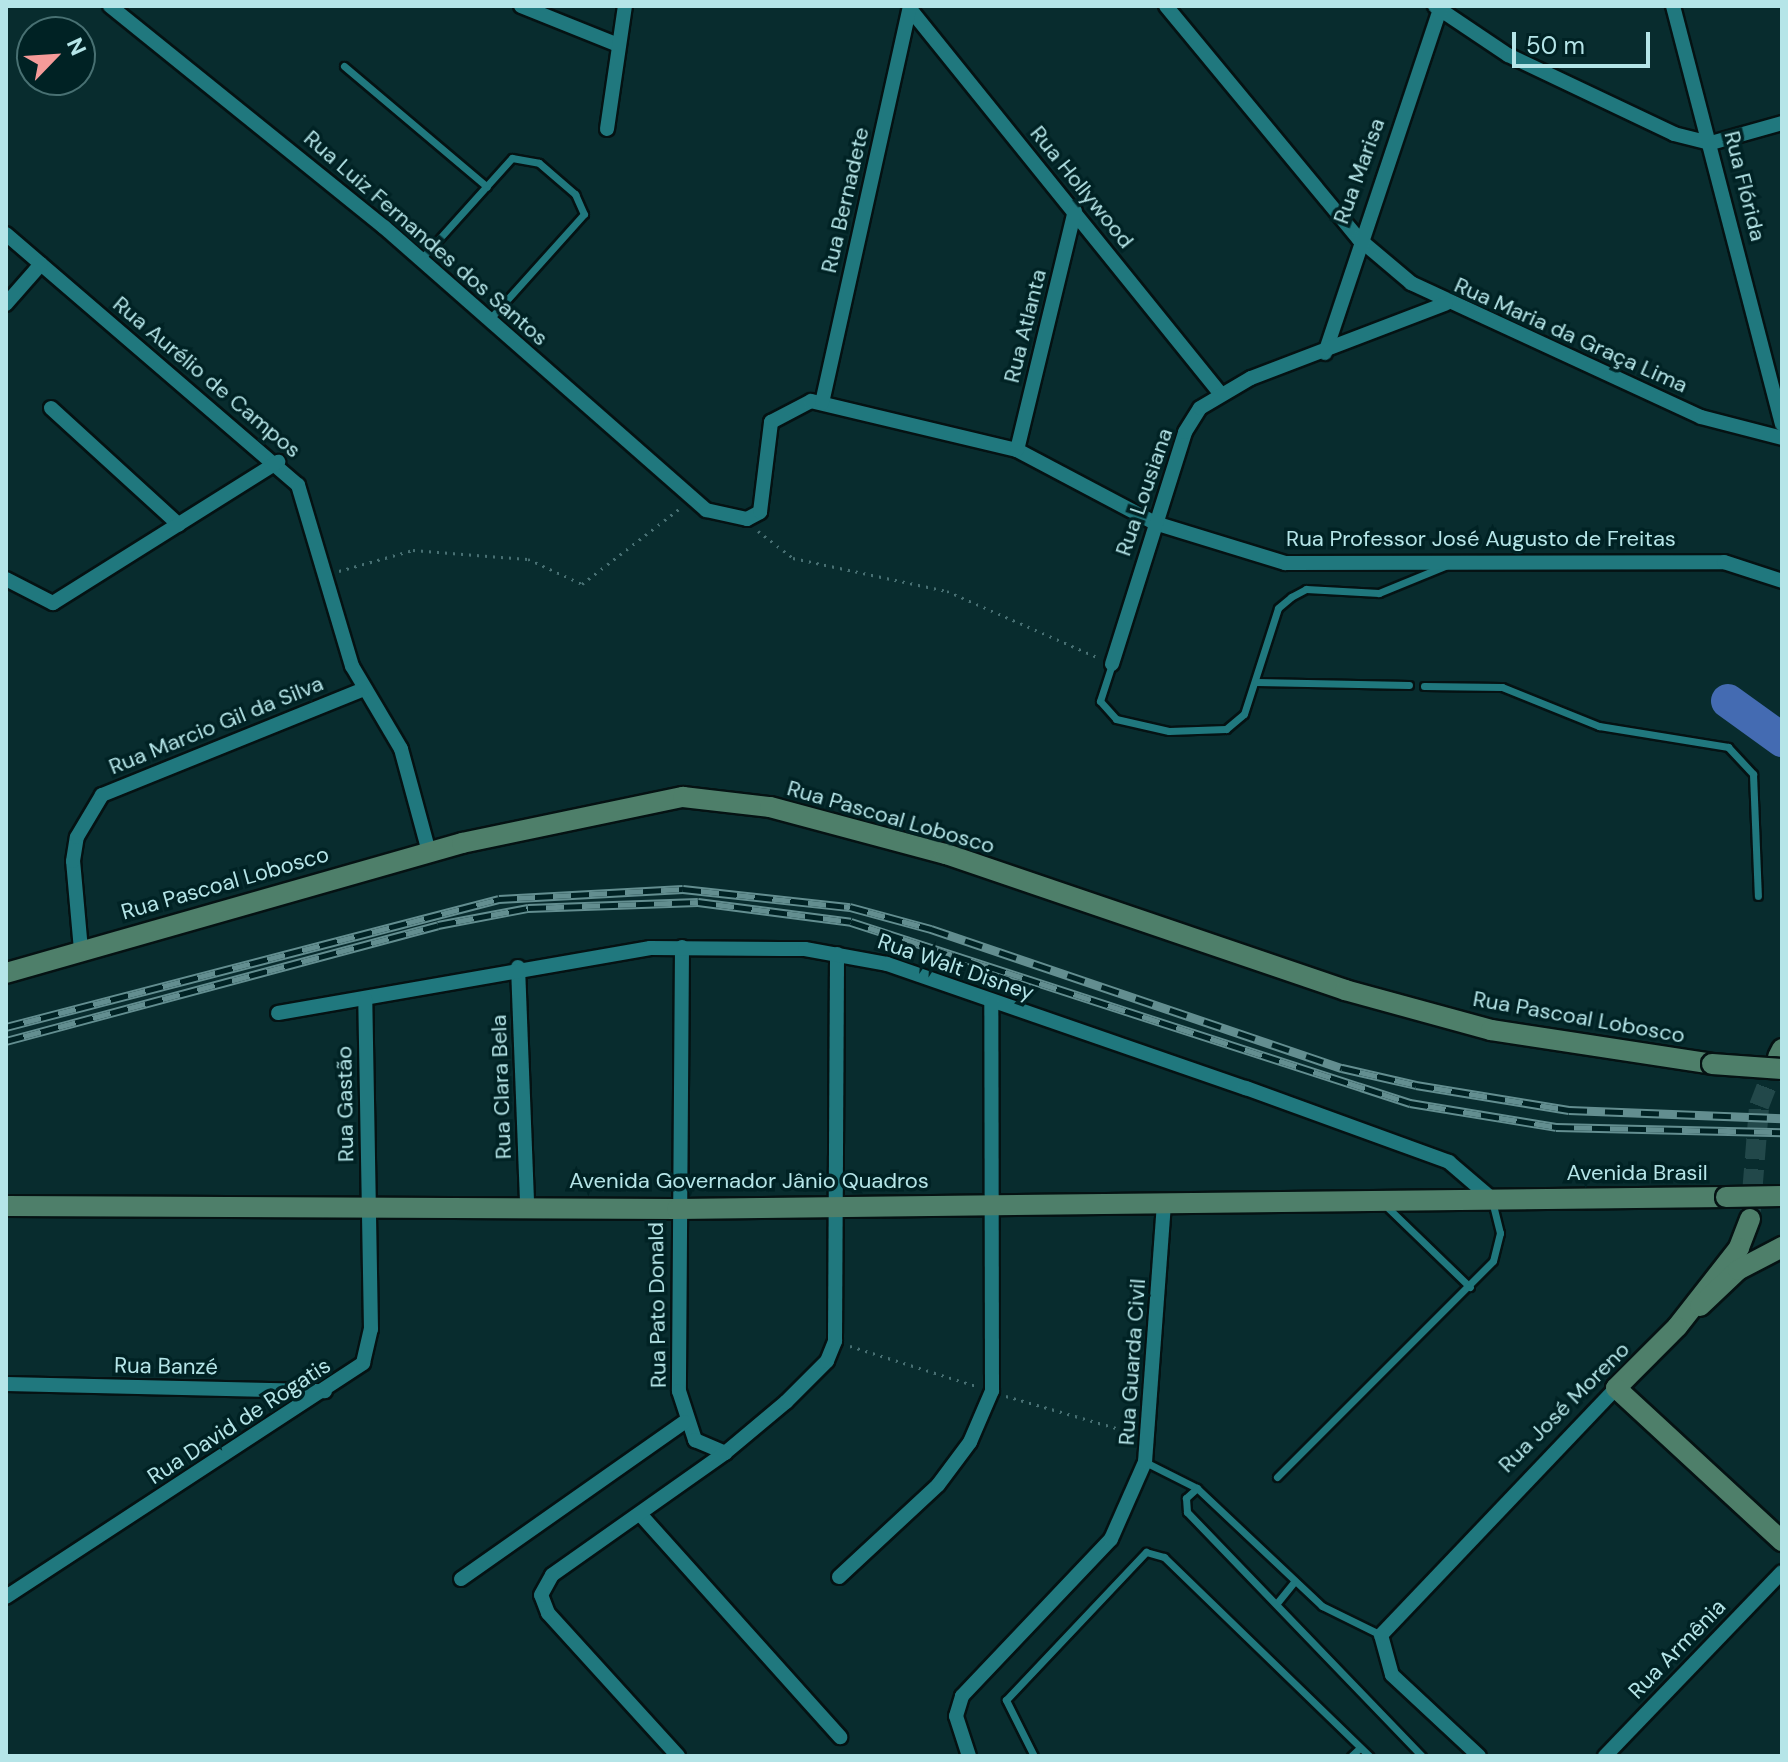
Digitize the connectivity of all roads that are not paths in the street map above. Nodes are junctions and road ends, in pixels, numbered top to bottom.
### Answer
1 (110, 6) edge
2 (521, 6) edge
3 (625, 6) edge
4 (1166, 6) edge
5 (1673, 6) edge
6 (910, 8) edge
7 (1439, 8) edge
8 (616, 44) junction
9 (344, 66) dead end
10 (1782, 123) edge
11 (607, 129) dead end
12 (1711, 143) junction
13 (487, 187) junction
14 (1075, 211) junction
15 (6, 234) edge
16 (1359, 239) junction
17 (421, 259) junction
18 (41, 264) junction
19 (6, 304) edge
20 (1445, 304) junction
21 (489, 320) junction
22 (1325, 353) junction
23 (1220, 393) junction
24 (822, 403) junction
25 (51, 408) dead end
26 (1782, 424) edge
27 (1782, 438) edge
28 (1017, 450) junction
29 (278, 462) junction
30 (1155, 523) junction
31 (179, 525) junction
32 (1450, 564) junction
33 (6, 579) edge
34 (1782, 581) edge
35 (1112, 664) joint
36 (1256, 682) junction
37 (1409, 685) dead end
38 (1424, 686) dead end
39 (364, 689) junction
40 (429, 852) junction
41 (1758, 896) dead end
42 (682, 947) junction
43 (81, 950) junction
44 (837, 954) junction
45 (518, 967) junction
46 (6, 973) edge
47 (365, 999) junction
48 (991, 1002) junction
49 (278, 1013) dead end
50 (1781, 1058) edge
51 (1782, 1196) edge
52 (1491, 1198) junction
53 (836, 1204) junction
54 (1164, 1204) junction
55 (1383, 1204) junction
56 (527, 1205) junction
57 (6, 1206) edge
58 (996, 1206) junction
59 (369, 1209) junction
60 (677, 1209) junction
61 (1750, 1219) tunnel mouth
62 (1782, 1247) edge
63 (1470, 1287) junction
64 (1677, 1327) junction
65 (6, 1384) edge
66 (1616, 1388) junction
67 (325, 1391) junction
68 (684, 1422) junction
69 (725, 1453) junction
70 (1145, 1462) junction
71 (1277, 1477) dead end
72 (1197, 1488) junction
73 (640, 1514) junction
74 (1782, 1541) edge
75 (1782, 1572) edge
76 (839, 1577) dead end
77 (461, 1579) dead end
78 (1294, 1582) junction
79 (6, 1597) edge
80 (1277, 1603) junction
81 (1381, 1635) junction
82 (840, 1737) dead end
83 (1360, 1748) junction
84 (678, 1756) edge
85 (969, 1756) edge
86 (1034, 1756) edge
87 (1351, 1756) edge
88 (1369, 1756) edge
89 (1422, 1756) edge
90 (1479, 1756) edge
91 (1605, 1756) edge

1 - 17 street, Rua Luiz Fernandes dos Santos
2 - 8 street
3 - 8 street
4 - 16 street, Rua Maria da Graça Lima
5 - 12 street, Rua Flórida
6 - 14 street, Rua Hollywood
6 - 24 street, Rua Bernadete
7 - 12 street
7 - 16 street, Rua Marisa
8 - 11 street
9 - 13 lane
10 - 12 street
12 - 26 street, Rua Flórida
13 - 17 lane
13 - 21 lane
14 - 23 street, Rua Hollywood
14 - 28 street, Rua Atlanta
15 - 18 street, Rua Aurélio de Campos
16 - 20 street, Rua Maria da Graça Lima
16 - 22 street, Rua Marisa
17 - 21 street, Rua Luiz Fernandes dos Santos
18 - 19 street
18 - 29 street, Rua Aurélio de Campos
20 - 22 street, Rua Lousiana
20 - 27 street, Rua Maria da Graça Lima
21 - 24 street, Rua Luiz Fernandes dos Santos
22 - 23 street, Rua Lousiana
23 - 30 street, Rua Lousiana
24 - 28 street, Rua Professor José Augusto de Freitas
25 - 31 street
28 - 30 street, Rua Professor José Augusto de Freitas
29 - 31 street
29 - 39 street, Rua Aurélio de Campos
30 - 32 street, Rua Professor José Augusto de Freitas
30 - 35 street, Rua Lousiana
31 - 33 street
32 - 34 street, Rua Professor José Augusto de Freitas
32 - 36 lane
35 - 36 lane
36 - 37 lane
38 - 41 lane
39 - 40 street, Rua Aurélio de Campos
39 - 43 street, Rua Marcio Gil da Silva
40 - 43 main road, Rua Pascoal Lobosco
40 - 50 main road, Rua Pascoal Lobosco, bridge
42 - 44 street, Rua Walt Disney
42 - 45 street, Rua Walt Disney
42 - 60 street, Rua Pato Donald
43 - 46 main road, Rua Pascoal Lobosco
44 - 48 street, Rua Walt Disney
44 - 53 street
45 - 47 street, Rua Walt Disney
45 - 56 street, Rua Clara Bela
47 - 49 street, Rua Walt Disney
47 - 59 street, Rua Gastão
48 - 52 street, Rua Walt Disney
48 - 58 street
51 - 52 main road, Avenida Brasil, bridge
52 - 55 main road, Avenida Governador Jânio Quadros
52 - 63 lane
53 - 58 main road, Avenida Governador Jânio Quadros
53 - 60 main road, Avenida Governador Jânio Quadros
53 - 69 street
54 - 55 main road, Avenida Governador Jânio Quadros
54 - 58 main road, Avenida Governador Jânio Quadros
54 - 70 street, Rua Guarda Civil
55 - 63 lane
56 - 59 main road, Avenida Governador Jânio Quadros
56 - 60 main road, Avenida Governador Jânio Quadros
57 - 59 main road, Avenida Governador Jânio Quadros
58 - 76 street
59 - 67 street, Rua David de Rogatis
60 - 68 street, Rua Pato Donald
61 - 64 main road, Rua José Moreno
62 - 64 main road
63 - 71 lane
64 - 66 main road, Rua José Moreno
65 - 67 street, Rua Banzé
66 - 74 main road
66 - 81 street, Rua José Moreno
67 - 79 street, Rua David de Rogatis
68 - 69 street
68 - 77 street
69 - 73 street
70 - 72 lane
70 - 85 street, Rua Guarda Civil
72 - 78 lane
72 - 80 lane
73 - 82 street
73 - 84 street
75 - 91 street, Rua Armênia
78 - 80 lane
78 - 81 lane
80 - 89 lane
81 - 90 street
83 - 86 lane
83 - 87 lane
83 - 88 lane

